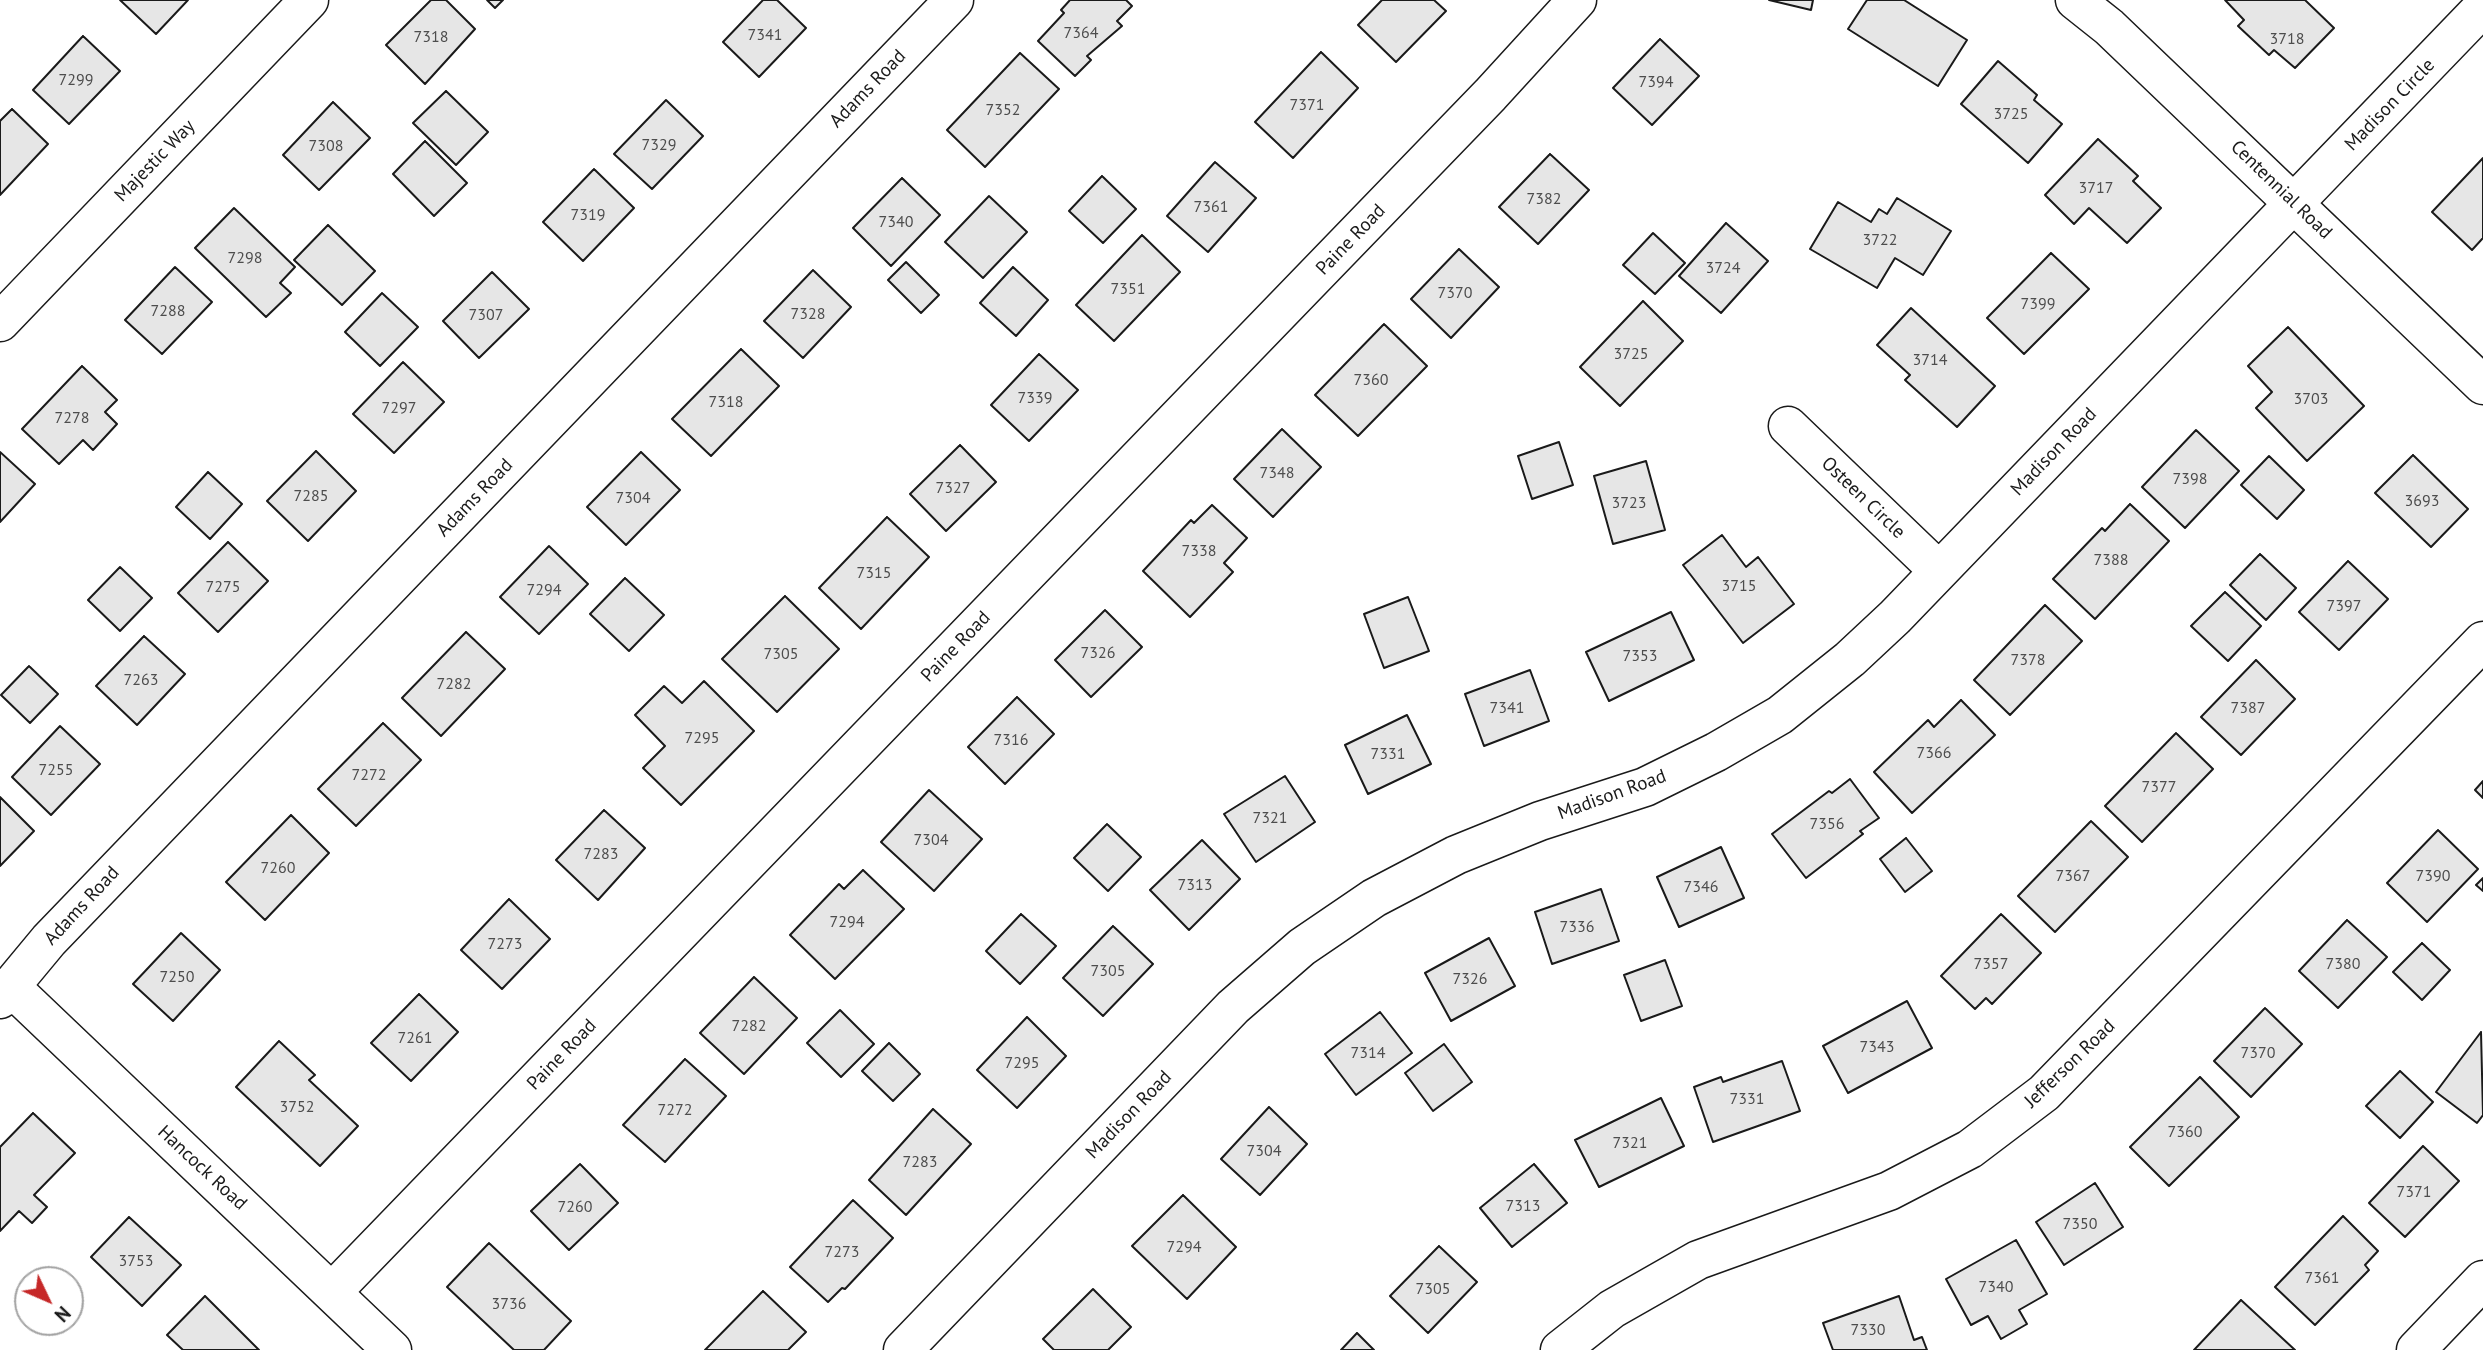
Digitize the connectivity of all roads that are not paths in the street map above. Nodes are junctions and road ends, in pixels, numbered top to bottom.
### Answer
1 (309, 0) edge
2 (954, 0) edge
3 (1577, 0) edge
4 (2075, 0) edge
5 (2483, 7) edge
6 (2296, 204) junction
7 (0, 322) edge
8 (2483, 385) edge
9 (1788, 426) dead end
10 (1939, 571) junction
11 (2483, 641) edge
12 (5, 993) edge
13 (2483, 1280) edge
14 (332, 1292) junction
15 (393, 1350) edge
16 (903, 1350) edge
17 (1560, 1350) edge
18 (2416, 1350) edge

1 - 7 street, Majestic Way
2 - 12 street, Adams Road
3 - 14 street, Paine Road
4 - 6 street, Centennial Road
5 - 6 street, Madison Circle
6 - 8 street, Centennial Road
6 - 10 street, Madison Road
9 - 10 street, Osteen Circle
10 - 16 street, Madison Road
11 - 17 street, Jefferson Road
12 - 14 street, Hancock Road
13 - 18 street
14 - 15 street, Hancock Road

